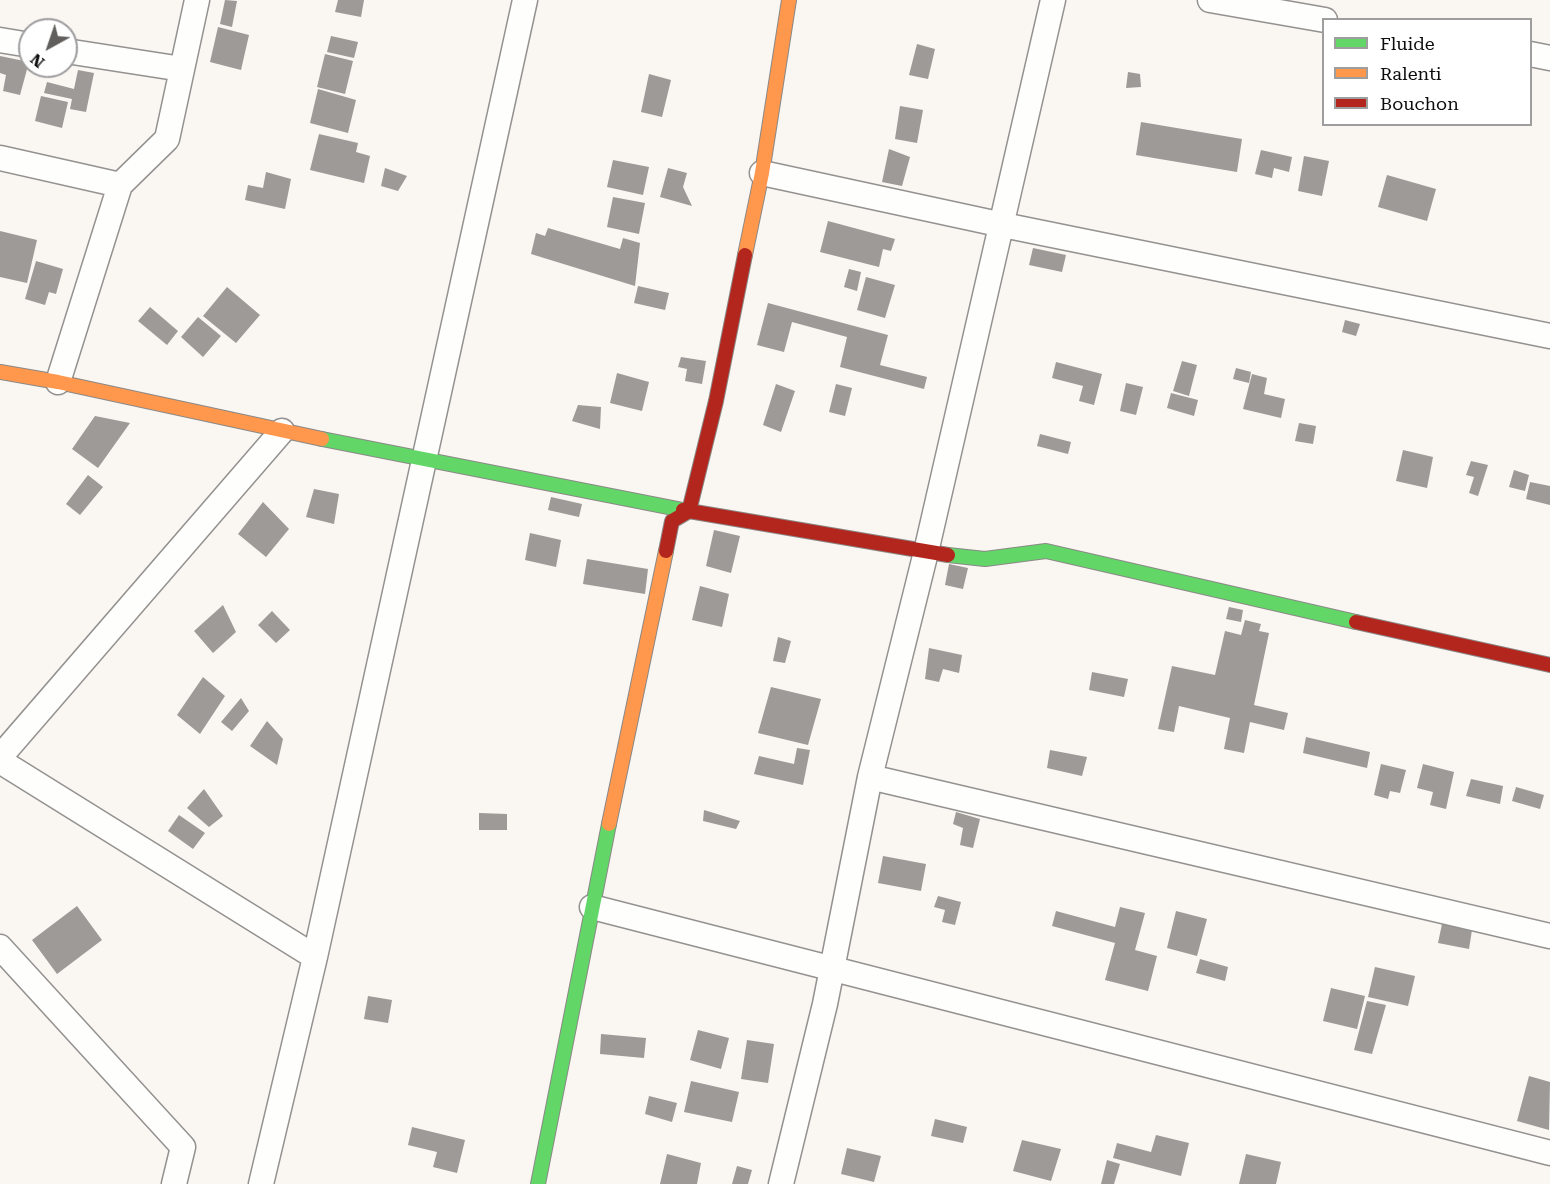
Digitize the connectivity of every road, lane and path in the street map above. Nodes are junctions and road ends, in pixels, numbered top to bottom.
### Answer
1 (197, 0) edge
2 (525, 0) edge
3 (789, 0) edge
4 (1053, 0) edge
5 (1210, 0) edge
6 (1322, 19) edge
7 (0, 40) edge
8 (18, 43) edge
9 (78, 53) edge
10 (1532, 54) edge
11 (1550, 58) edge
12 (182, 69) junction
13 (0, 158) edge
14 (762, 173) junction
15 (120, 185) junction
16 (1003, 225) junction
17 (1550, 336) edge
18 (0, 372) edge
19 (58, 382) junction
20 (282, 431) junction
21 (425, 459) junction
22 (689, 511) junction
23 (926, 552) junction
24 (1550, 665) edge
25 (0, 759) edge
26 (870, 777) junction
27 (592, 907) junction
28 (1550, 936) edge
29 (0, 947) edge
30 (315, 957) junction
31 (831, 968) junction
32 (1550, 1153) edge
33 (174, 1184) edge
34 (261, 1184) edge
35 (538, 1184) edge
36 (781, 1184) edge

1 - 12 street
2 - 21 street
3 - 14 street
4 - 16 street
5 - 6 street
7 - 8 street
9 - 12 street
10 - 11 street
12 - 15 street
13 - 15 street
14 - 16 street
14 - 22 street
15 - 19 street
16 - 17 street
16 - 23 street
18 - 19 street
19 - 20 street
20 - 21 street
20 - 25 street
21 - 22 street
21 - 30 street
22 - 23 street
22 - 27 street
23 - 24 street
23 - 26 street
25 - 30 street
26 - 28 street
26 - 31 street
27 - 31 street
27 - 35 street
29 - 33 street
30 - 34 street
31 - 32 street
31 - 36 street

